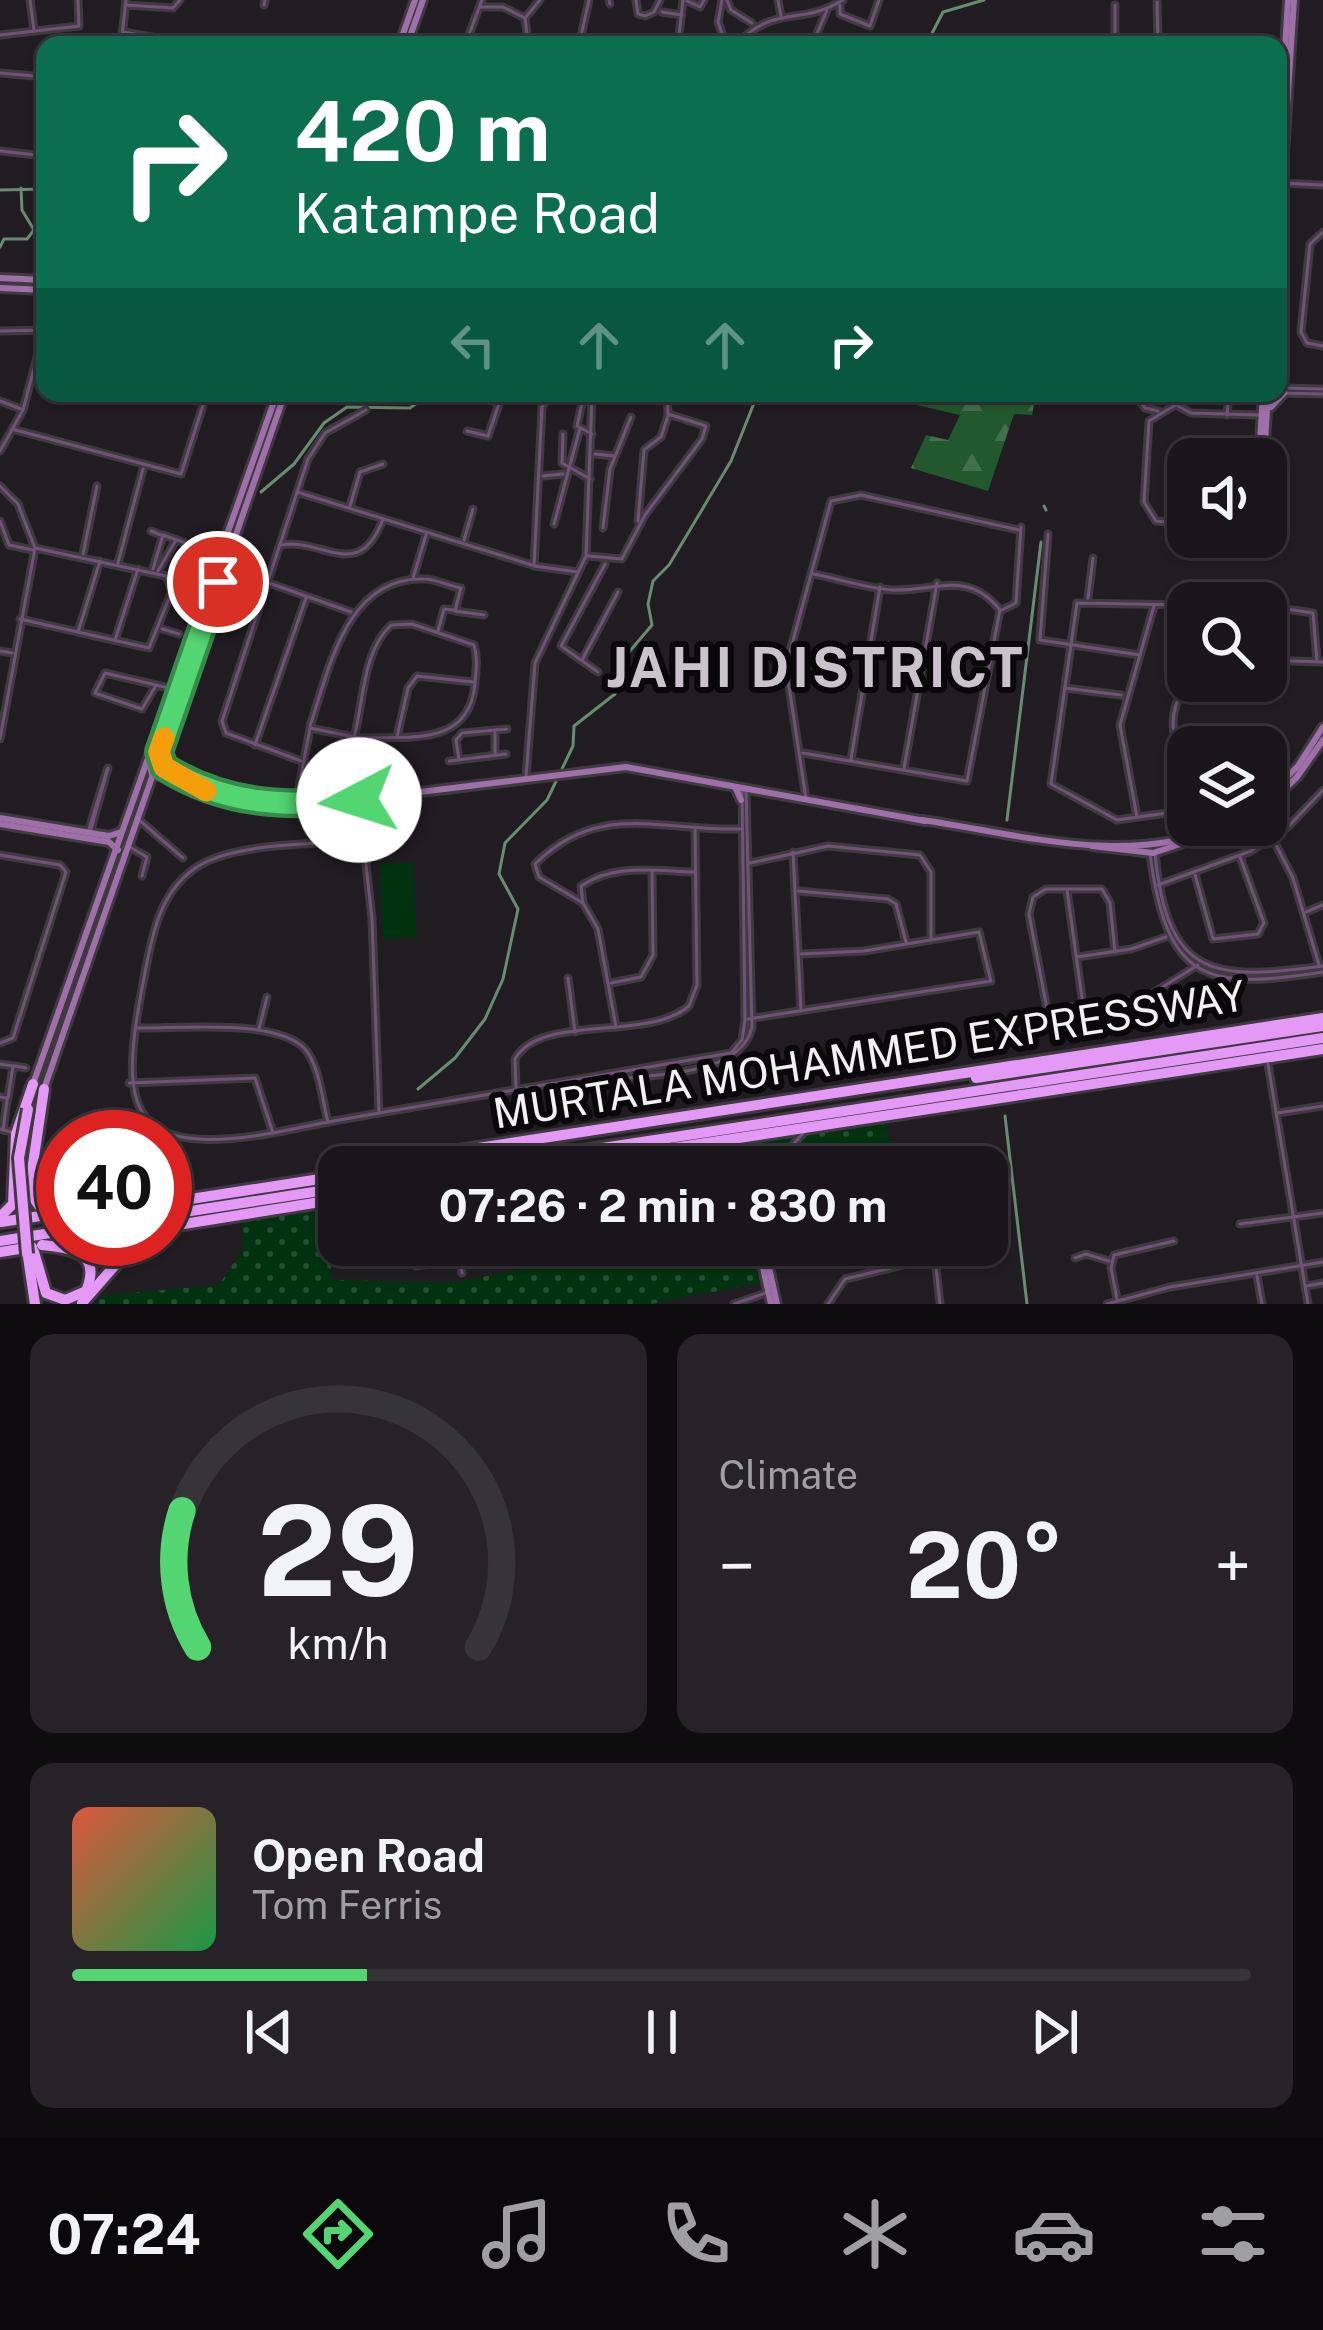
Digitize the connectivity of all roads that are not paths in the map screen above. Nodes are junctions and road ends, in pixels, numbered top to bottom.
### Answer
1 (30, 0) edge
2 (77, 0) edge
3 (180, 0) edge
4 (419, 0) edge
5 (482, 0) edge
6 (540, 0) edge
7 (589, 0) edge
8 (636, 0) edge
9 (660, 0) edge
10 (684, 0) edge
11 (704, 0) edge
12 (724, 0) edge
13 (778, 0) edge
14 (879, 0) edge
15 (1291, 0) edge
16 (126, 2) edge
17 (841, 2) edge
18 (1157, 2) edge
19 (1115, 5) dead end
20 (480, 7) junction
21 (828, 8) junction
22 (662, 12) dead end
23 (683, 15) junction
24 (781, 17) junction
25 (526, 18) junction
26 (753, 24) junction
27 (34, 32) junction
28 (123, 32) junction
29 (0, 35) edge
30 (123, 36) edge
31 (146, 36) edge
32 (406, 36) edge
33 (468, 36) edge
34 (527, 36) edge
35 (581, 36) edge
36 (680, 36) edge
37 (723, 36) edge
38 (743, 36) edge
39 (816, 36) edge
40 (1115, 36) edge
41 (1158, 36) edge
42 (1287, 45) edge
43 (1287, 45) edge
44 (0, 73) edge
45 (36, 76) edge
46 (0, 151) edge
47 (36, 155) edge
48 (1287, 183) edge
49 (1323, 185) edge
50 (1323, 232) edge
51 (0, 278) edge
52 (36, 280) edge
53 (0, 288) edge
54 (36, 290) edge
55 (36, 330) edge
56 (0, 332) edge
57 (1323, 346) edge
58 (36, 361) edge
59 (1287, 390) edge
60 (1323, 391) edge
61 (0, 401) edge
62 (204, 402) edge
63 (278, 402) edge
64 (278, 402) edge
65 (496, 402) edge
66 (543, 402) edge
67 (579, 402) edge
68 (592, 402) joint
69 (668, 402) edge
70 (1141, 402) edge
71 (1228, 402) edge
72 (1270, 402) edge
73 (1270, 402) edge
74 (1272, 402) edge
75 (582, 403) junction
76 (1177, 404) joint
77 (22, 410) junction
78 (366, 410) dead end
79 (1160, 412) junction
80 (668, 414) junction
81 (1227, 416) junction
82 (631, 417) dead end
83 (1261, 421) junction
84 (580, 428) junction
85 (12, 429) junction
86 (467, 431) dead end
87 (563, 434) dead end
88 (593, 435) junction
89 (1261, 438) edge
90 (562, 448) junction
91 (574, 450) junction
92 (0, 451) edge
93 (594, 454) junction
94 (614, 456) junction
95 (383, 464) dead end
96 (143, 467) junction
97 (567, 471) junction
98 (540, 477) junction
99 (592, 479) junction
100 (0, 486) edge
101 (98, 487) dead end
102 (297, 492) junction
103 (349, 508) junction
104 (473, 509) dead end
105 (384, 517) junction
106 (0, 520) edge
107 (1167, 522) edge
108 (554, 524) dead end
109 (638, 526) junction
110 (603, 528) dead end
111 (151, 531) dead end
112 (427, 532) junction
113 (1048, 534) dead end
114 (163, 536) junction
115 (176, 540) junction
116 (464, 542) junction
117 (191, 545) dead end
118 (278, 547) junction
119 (35, 549) junction
120 (83, 556) junction
121 (586, 556) junction
122 (160, 557) junction
123 (1093, 558) dead end
124 (101, 559) junction
125 (118, 563) junction
126 (605, 564) dead end
127 (534, 566) junction
128 (139, 567) junction
129 (155, 572) junction
130 (579, 572) junction
131 (814, 574) junction
132 (412, 579) junction
133 (268, 583) junction
134 (937, 583) junction
135 (880, 587) junction
136 (618, 592) dead end
137 (306, 598) junction
138 (1088, 599) junction
139 (1154, 604) junction
140 (1167, 604) edge
141 (335, 608) junction
142 (1287, 609) edge
143 (1000, 610) junction
144 (455, 611) junction
145 (353, 612) junction
146 (484, 615) dead end
147 (556, 617) junction
148 (20, 619) junction
149 (347, 622) junction
150 (572, 625) junction
151 (160, 628) junction
152 (438, 631) junction
153 (78, 633) junction
154 (179, 634) dead end
155 (114, 641) junction
156 (1069, 645) junction
157 (0, 651) edge
158 (14, 653) junction
159 (1142, 655) junction
160 (1287, 661) edge
161 (581, 662) junction
162 (1320, 662) edge
163 (598, 672) dead end
164 (475, 682) junction
165 (155, 687) junction
166 (1064, 688) junction
167 (173, 689) junction
168 (1125, 695) junction
169 (1323, 727) edge
170 (310, 728) junction
171 (454, 729) junction
172 (507, 729) dead end
173 (496, 730) junction
174 (462, 734) junction
175 (354, 737) junction
176 (398, 737) junction
177 (0, 740) edge
178 (1323, 740) edge
179 (255, 746) junction
180 (159, 752) junction
181 (802, 753) junction
182 (506, 754) dead end
183 (495, 755) junction
184 (459, 760) junction
185 (302, 761) junction
186 (449, 761) dead end
187 (851, 761) junction
188 (150, 769) junction
189 (904, 770) junction
190 (175, 774) junction
191 (164, 778) junction
192 (1287, 778) edge
193 (526, 781) junction
194 (1287, 785) edge
195 (741, 788) junction
196 (103, 789) dead end
197 (146, 789) junction
198 (756, 790) junction
199 (1323, 790) edge
200 (206, 791) junction
201 (359, 800) junction
202 (806, 800) junction
203 (743, 801) junction
204 (296, 805) junction
205 (1167, 814) edge
206 (889, 816) junction
207 (137, 818) junction
208 (1137, 819) junction
209 (0, 821) edge
210 (925, 821) dead end
211 (1287, 825) edge
212 (741, 829) junction
213 (124, 830) junction
214 (695, 830) junction
215 (91, 832) junction
216 (364, 841) junction
217 (127, 845) junction
218 (1167, 845) edge
219 (1259, 846) edge
220 (1276, 846) edge
221 (118, 850) junction
222 (1152, 850) junction
223 (792, 851) junction
224 (0, 855) edge
225 (1240, 857) junction
226 (183, 858) dead end
227 (745, 860) junction
228 (652, 870) junction
229 (696, 872) junction
230 (1157, 874) junction
231 (1195, 874) junction
232 (142, 876) dead end
233 (1166, 879) junction
234 (1158, 885) junction
235 (1067, 888) junction
236 (798, 891) junction
237 (583, 903) junction
238 (1323, 905) edge
239 (1304, 912) junction
240 (1171, 934) junction
241 (931, 938) junction
242 (906, 944) junction
243 (1115, 952) junction
244 (801, 954) junction
245 (1077, 957) junction
246 (80, 965) junction
247 (1194, 965) junction
248 (1321, 969) edge
249 (568, 978) dead end
250 (609, 984) junction
251 (267, 997) dead end
252 (1083, 1007) junction
253 (801, 1011) junction
254 (748, 1019) junction
255 (1323, 1022) edge
256 (616, 1027) junction
257 (134, 1028) junction
258 (259, 1030) junction
259 (575, 1034) junction
260 (1323, 1038) edge
261 (0, 1043) edge
262 (1323, 1049) edge
263 (1266, 1057) junction
264 (0, 1064) edge
265 (14, 1066) junction
266 (26, 1068) dead end
267 (982, 1069) junction
268 (129, 1083) junction
269 (943, 1083) junction
270 (38, 1086) junction
271 (988, 1088) junction
272 (516, 1090) junction
273 (0, 1097) edge
274 (8, 1098) junction
275 (944, 1106) junction
276 (1323, 1106) edge
277 (379, 1113) junction
278 (1277, 1113) junction
279 (328, 1122) junction
280 (808, 1128) junction
281 (1, 1129) edge
282 (273, 1133) junction
283 (16, 1134) junction
284 (489, 1146) edge
285 (576, 1146) edge
286 (639, 1146) edge
287 (682, 1146) edge
288 (792, 1146) edge
289 (318, 1176) edge
290 (318, 1178) edge
291 (318, 1190) edge
292 (192, 1195) edge
293 (192, 1201) edge
294 (36, 1202) edge
295 (211, 1202) junction
296 (318, 1202) edge
297 (192, 1211) edge
298 (1323, 1213) edge
299 (1294, 1216) junction
300 (36, 1217) edge
301 (192, 1219) edge
302 (0, 1223) edge
303 (1240, 1224) dead end
304 (36, 1235) edge
305 (0, 1240) edge
306 (1174, 1241) dead end
307 (34, 1250) junction
308 (0, 1252) edge
309 (1076, 1258) dead end
310 (1111, 1262) junction
311 (1323, 1262) edge
312 (1302, 1265) junction
313 (114, 1266) edge
314 (461, 1266) edge
315 (766, 1266) edge
316 (1257, 1273) junction
317 (462, 1274) dead end
318 (1323, 1283) edge
319 (41, 1286) junction
320 (1305, 1286) junction
321 (771, 1291) junction
322 (1118, 1301) edge
323 (38, 1304) edge
324 (80, 1304) edge
325 (734, 1304) edge
326 (774, 1304) edge
327 (828, 1304) edge
328 (940, 1304) edge
329 (1107, 1304) edge
330 (1262, 1304) edge
331 (1308, 1304) edge

1 - 27 street
2 - 27 street
3 - 16 street
4 - 32 street
5 - 20 street
6 - 25 street
7 - 35 street
8 - 9 street
10 - 11 street
10 - 23 street
12 - 26 street
12 - 37 street
13 - 24 street
14 - 17 street
15 - 42 street
15 - 43 street
16 - 28 street
17 - 21 street
18 - 41 street
19 - 40 street
20 - 25 street
20 - 33 street
21 - 24 street
21 - 39 street
22 - 23 street
23 - 36 street
24 - 26 street
25 - 34 street
26 - 38 street
27 - 29 street
28 - 30 street
28 - 31 street
44 - 45 street
46 - 47 street
48 - 49 street
50 - 57 street
51 - 52 street
53 - 54 street
55 - 56 street
58 - 77 street
59 - 60 street
61 - 77 street
62 - 96 street
63 - 167 street
64 - 180 street
65 - 86 street
66 - 98 street
67 - 75 street
68 - 75 street
68 - 88 street
69 - 80 street
70 - 79 street
71 - 81 street
72 - 83 street
73 - 83 street
74 - 83 street
75 - 84 street
76 - 79 street
76 - 81 street
77 - 85 street
78 - 102 street
79 - 107 street
80 - 109 street
80 - 109 street
81 - 83 street
82 - 94 street
83 - 89 street
84 - 88 street
84 - 91 street
85 - 92 street
85 - 96 street
87 - 90 street
88 - 93 street
90 - 91 street
90 - 97 street
91 - 97 street
93 - 94 street
93 - 99 street
94 - 110 street
95 - 103 street
96 - 125 street
97 - 98 street
97 - 99 street
97 - 108 street
98 - 127 street
99 - 121 street
100 - 119 street
101 - 120 street
102 - 103 street
102 - 118 street
103 - 105 street
104 - 116 street
105 - 112 street
105 - 118 street
106 - 119 street
109 - 121 street
111 - 114 street
112 - 116 street
112 - 132 street
113 - 156 street
114 - 115 street
114 - 122 street
115 - 117 street
115 - 122 street
116 - 127 street
118 - 133 street
119 - 120 street
119 - 148 street
120 - 124 street
121 - 130 street
122 - 129 street
123 - 138 street
124 - 125 street
124 - 153 street
125 - 128 street
126 - 150 street
127 - 130 street
128 - 129 street
128 - 155 street
129 - 151 street
130 - 147 street
131 - 135 street
131 - 143 street
131 - 181 street
132 - 144 street
132 - 145 street
133 - 137 street
133 - 179 street
134 - 135 street
134 - 143 street
134 - 189 street
135 - 187 street
136 - 161 street
137 - 141 street
137 - 179 street
138 - 139 street
138 - 156 street
139 - 140 street
139 - 159 street
141 - 145 street
141 - 149 street
142 - 162 street
143 - 189 street
144 - 146 street
144 - 152 street
145 - 149 street
147 - 150 street
147 - 193 street
148 - 153 street
148 - 158 street
149 - 170 street
150 - 161 street
151 - 154 street
151 - 155 street
152 - 164 street
152 - 175 street
153 - 155 street
156 - 159 street
156 - 166 street
157 - 158 street
158 - 177 street
159 - 168 street
160 - 162 street
161 - 163 street
164 - 171 street
164 - 176 street
165 - 165 street
165 - 167 street
166 - 168 street
166 - 208 street
167 - 188 street
168 - 208 street
169 - 192 street
170 - 175 street
170 - 185 street
171 - 174 street
171 - 176 street
172 - 173 street
173 - 174 street
173 - 183 street
174 - 184 street
175 - 176 street
178 - 194 street
179 - 185 street
180 - 188 street
180 - 190 street
181 - 187 street
181 - 202 street
182 - 183 street
183 - 184 street
184 - 186 street
185 - 204 street
187 - 189 street
188 - 190 street
188 - 191 street
188 - 197 street
188 - 213 street
190 - 200 street
191 - 197 street
191 - 200 street
193 - 195 street
193 - 201 street
195 - 198 street
195 - 203 street
196 - 215 street
197 - 207 street
198 - 202 street
198 - 203 street
199 - 211 street
200 - 204 street
201 - 204 street
201 - 216 street
202 - 206 street
203 - 212 street
203 - 227 street
205 - 208 street
206 - 210 street
206 - 222 street
207 - 217 street
207 - 226 street
209 - 215 street
209 - 221 street
212 - 214 street
212 - 227 street
213 - 215 street
213 - 221 street
214 - 229 street
214 - 237 street
216 - 257 street
216 - 277 street
217 - 232 street
217 - 246 street
218 - 222 street
219 - 225 street
220 - 239 street
221 - 246 street
222 - 230 street
222 - 240 street
223 - 227 street
223 - 236 street
223 - 241 street
224 - 261 street
225 - 231 street
225 - 231 street
227 - 254 street
228 - 229 street
228 - 237 street
228 - 250 street
229 - 256 street
230 - 233 street
230 - 234 street
231 - 233 street
233 - 234 street
234 - 240 street
235 - 243 street
235 - 245 street
235 - 252 street
236 - 242 street
236 - 244 street
237 - 250 street
238 - 239 street
239 - 248 street
240 - 243 street
240 - 247 street
240 - 248 street
241 - 242 street
241 - 253 street
242 - 244 street
243 - 245 street
244 - 253 street
245 - 252 street
246 - 270 street
247 - 248 street
247 - 252 street
249 - 259 street
250 - 256 street
251 - 258 street
253 - 254 street
254 - 272 street
255 - 267 highway, MURTALA MOHAMMED EXPRESSWAY
255 - 269 highway, MURTALA MOHAMMED EXPRESSWAY
256 - 259 street
257 - 258 street
257 - 268 street
258 - 279 street
259 - 272 street
260 - 271 highway, MURTALA MOHAMMED EXPRESSWAY
262 - 263 highway, MURTALA MOHAMMED EXPRESSWAY
263 - 275 highway, MURTALA MOHAMMED EXPRESSWAY
263 - 278 street
264 - 265 street
265 - 266 street
265 - 274 street
267 - 269 highway
267 - 284 highway, MURTALA MOHAMMED EXPRESSWAY
268 - 282 street
268 - 282 street
269 - 285 highway, MURTALA MOHAMMED EXPRESSWAY
270 - 283 highway
270 - 294 highway
270 - 307 highway, bridge
271 - 275 highway
271 - 286 highway, MURTALA MOHAMMED EXPRESSWAY
272 - 277 street
273 - 274 street
274 - 281 street
275 - 280 highway, MURTALA MOHAMMED EXPRESSWAY
276 - 278 street
277 - 279 street
278 - 299 street
279 - 282 street
280 - 287 highway, MURTALA MOHAMMED EXPRESSWAY
280 - 288 street
281 - 283 street
283 - 302 highway
289 - 292 highway
290 - 295 highway
291 - 295 highway
293 - 295 highway
295 - 297 highway
296 - 301 highway
298 - 299 street
299 - 303 street
299 - 312 street
300 - 302 highway
304 - 305 highway
306 - 310 street
307 - 308 highway
307 - 319 highway
307 - 319 highway
307 - 323 highway
309 - 310 street
310 - 322 street
311 - 312 street
312 - 316 street
312 - 320 street
313 - 324 highway
314 - 317 street
315 - 321 street
316 - 322 street
316 - 330 street
318 - 320 street
319 - 323 highway
320 - 331 street
321 - 325 street
321 - 326 street
322 - 329 street
327 - 328 street

